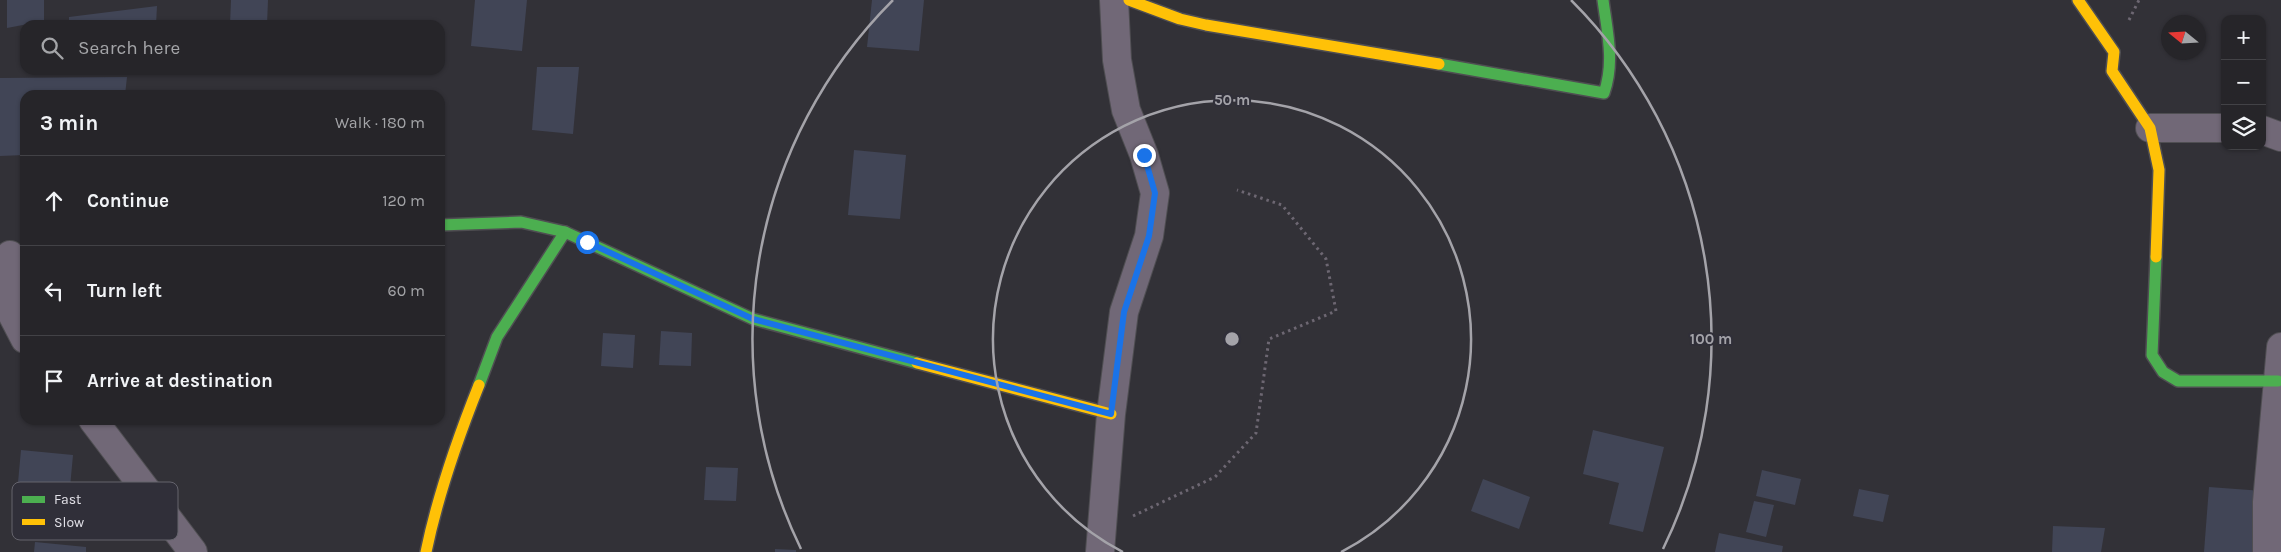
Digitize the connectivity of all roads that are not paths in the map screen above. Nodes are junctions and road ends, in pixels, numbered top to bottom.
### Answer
1 (1114, 0) edge
2 (1129, 0) edge
3 (1603, 0) edge
4 (2078, 0) edge
5 (2150, 128) junction
6 (2221, 128) edge
7 (2266, 131) edge
8 (2281, 137) edge
9 (445, 225) edge
10 (565, 232) junction
11 (12, 255) edge
12 (20, 330) edge
13 (2281, 348) edge
14 (2278, 381) junction
15 (1111, 414) junction
16 (97, 425) edge
17 (140, 482) edge
18 (2274, 501) edge
19 (178, 532) edge
20 (1101, 541) edge
21 (193, 552) edge
22 (426, 552) edge
23 (2267, 552) edge

1 - 15 street
2 - 3 street
4 - 5 street
5 - 6 street
5 - 14 street
7 - 8 street
9 - 10 street
10 - 15 street
10 - 22 street
11 - 12 street
13 - 14 street
14 - 18 street
15 - 20 street
16 - 17 street
18 - 23 street
19 - 21 street

